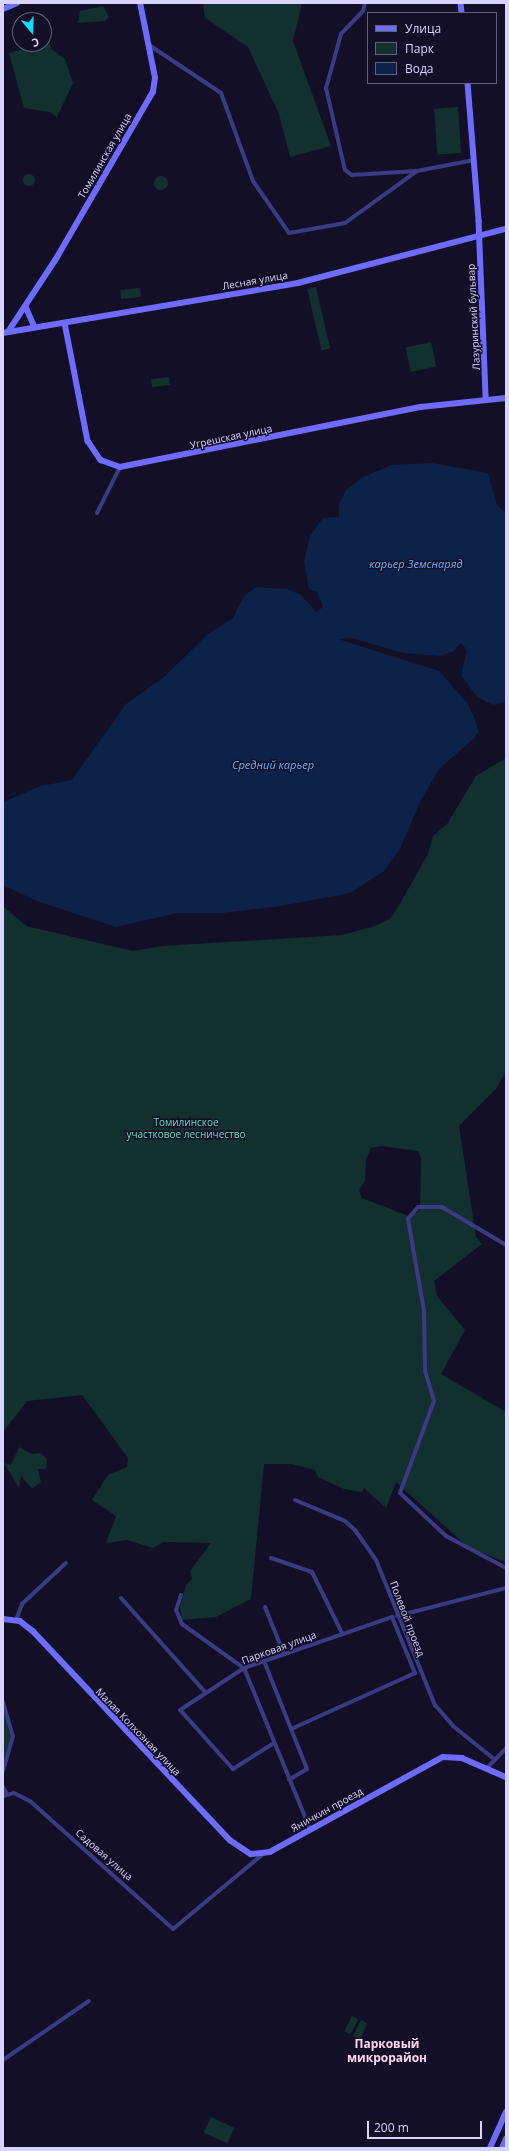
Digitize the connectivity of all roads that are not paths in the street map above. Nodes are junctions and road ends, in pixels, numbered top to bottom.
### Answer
1 (17, 3) edge
2 (140, 3) edge
3 (365, 3) edge
4 (3, 9) edge
5 (149, 45) junction
6 (468, 84) edge
7 (474, 160) junction
8 (417, 171) junction
9 (506, 229) edge
10 (480, 235) junction
11 (26, 307) junction
12 (65, 323) junction
13 (35, 327) junction
14 (6, 332) edge
15 (486, 397) junction
16 (506, 398) edge
17 (120, 467) junction
18 (98, 513) dead end
19 (506, 1245) edge
20 (295, 1500) dead end
21 (271, 1558) dead end
22 (66, 1563) dead end
23 (506, 1568) edge
24 (506, 1588) edge
25 (181, 1595) dead end
26 (121, 1598) dead end
27 (265, 1607) dead end
28 (395, 1617) junction
29 (3, 1619) edge
30 (16, 1620) junction
31 (342, 1633) junction
32 (284, 1654) junction
33 (264, 1661) junction
34 (244, 1668) junction
35 (206, 1693) junction
36 (3, 1702) edge
37 (291, 1729) junction
38 (274, 1743) junction
39 (506, 1748) edge
40 (494, 1759) junction
41 (487, 1768) junction
42 (3, 1772) edge
43 (506, 1777) edge
44 (289, 1780) junction
45 (3, 1787) edge
46 (5, 1795) edge
47 (310, 1829) junction
48 (263, 1854) junction
49 (173, 1929) joint
50 (89, 2000) dead end
51 (3, 2060) edge
52 (506, 2112) edge
53 (506, 2139) edge
54 (490, 2148) edge
55 (502, 2148) edge

1 - 4 street
2 - 5 street, Томилинская улица
3 - 8 street
5 - 8 street
5 - 11 street, Томилинская улица
6 - 7 street, Лазуринский бульвар
7 - 8 street
7 - 10 street, Лазуринский бульвар
9 - 10 street, Лесная улица
10 - 12 street, Лесная улица
10 - 15 street, Лазуринский бульвар
11 - 13 street
11 - 14 street, Томилинская улица
12 - 13 street, Лесная улица
12 - 17 street
13 - 14 street, Лесная улица
15 - 16 street, Угрешская улица
15 - 17 street, Угрешская улица
17 - 18 street
19 - 23 street
20 - 28 street, Полевой проезд
21 - 31 street
22 - 30 street
24 - 28 street, Парковая улица
25 - 34 street
26 - 35 street
27 - 32 street
28 - 31 street, Парковая улица
28 - 37 street
28 - 40 street, Полевой проезд
29 - 30 street, Малая Колхозная улица
30 - 48 street, Малая Колхозная улица
31 - 32 street, Парковая улица
32 - 33 street, Парковая улица
33 - 34 street, Парковая улица
33 - 37 street
34 - 35 street, Парковая улица
34 - 38 street
35 - 38 street, Парковая улица
36 - 42 street
37 - 44 street
38 - 44 street
39 - 40 street
40 - 41 street
41 - 43 street, Яничкин проезд
41 - 47 street, Яничкин проезд
44 - 47 street
45 - 46 street
46 - 49 street, Садовая улица
47 - 48 street, Яничкин проезд
48 - 49 street, Яничкин проезд
50 - 51 street
52 - 54 street
53 - 55 street

